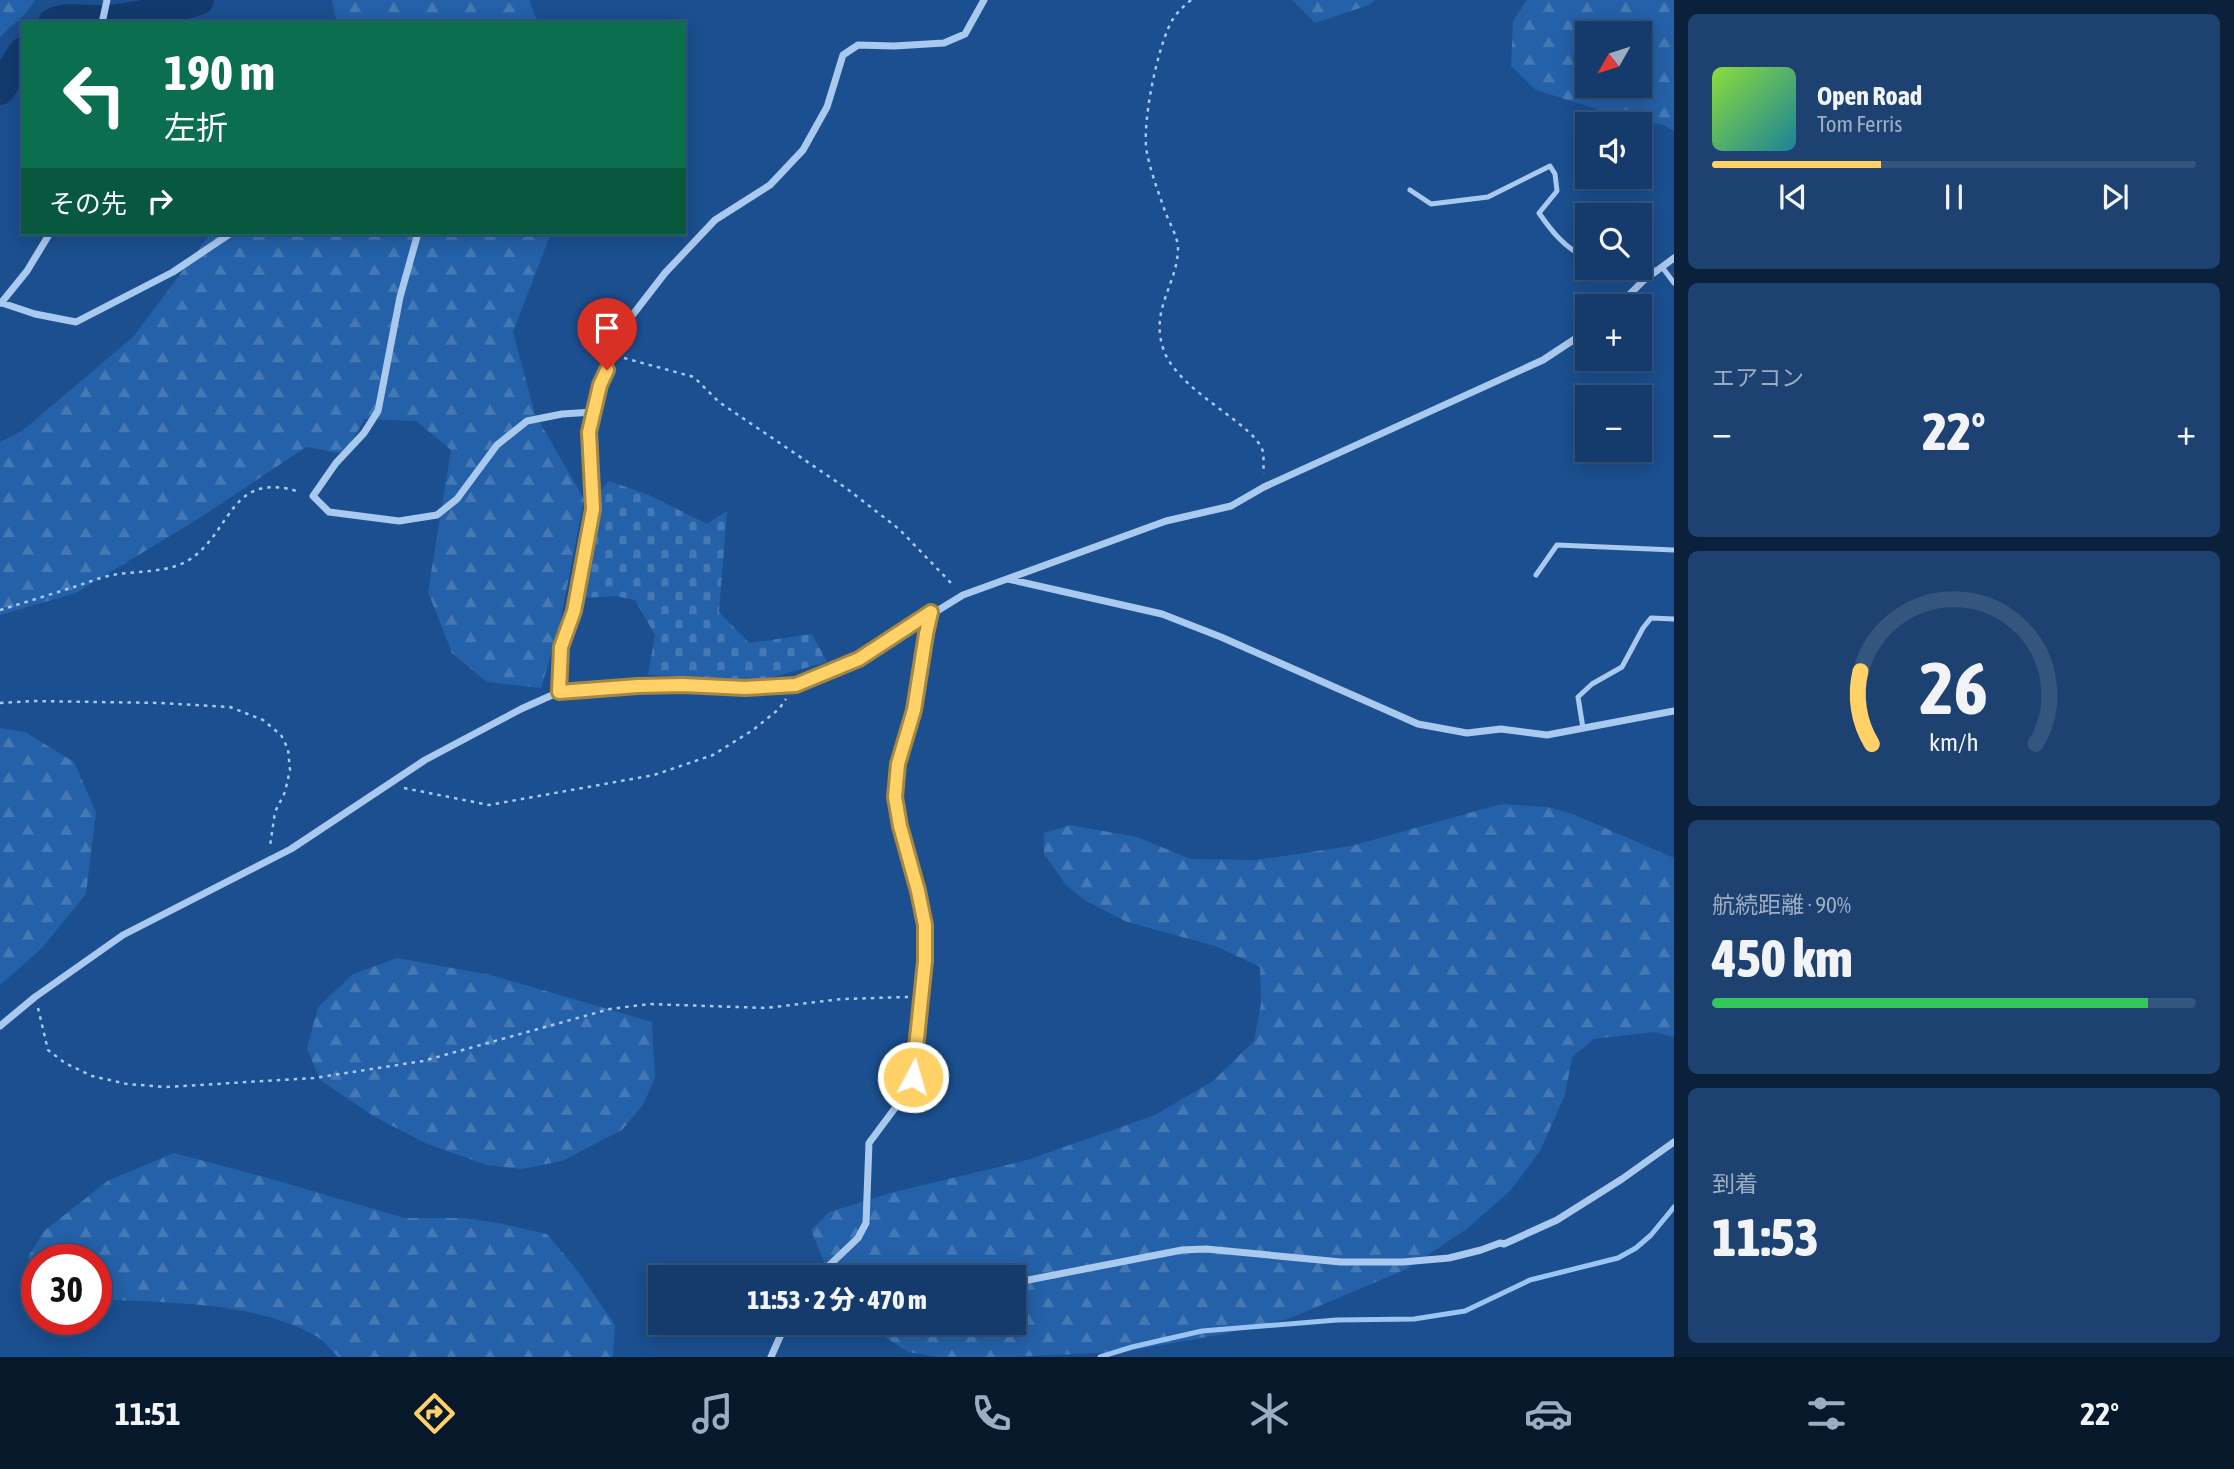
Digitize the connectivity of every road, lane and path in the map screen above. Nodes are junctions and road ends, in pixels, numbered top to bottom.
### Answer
1 (107, 0) edge
2 (984, 0) edge
3 (1191, 0) edge
4 (102, 21) edge
5 (1410, 190) dead end
6 (49, 235) edge
7 (228, 235) edge
8 (417, 235) edge
9 (1575, 253) edge
10 (1674, 258) edge
11 (1652, 268) edge
12 (1659, 269) junction
13 (1674, 283) edge
14 (1630, 294) edge
15 (1, 303) edge
16 (1575, 339) edge
17 (614, 355) junction
18 (593, 412) junction
19 (1264, 487) junction
20 (313, 496) junction
21 (1674, 550) edge
22 (1536, 575) dead end
23 (1008, 578) junction
24 (963, 595) junction
25 (0, 610) edge
26 (931, 612) junction
27 (1674, 620) edge
28 (796, 685) junction
29 (559, 692) junction
30 (0, 703) edge
31 (1674, 711) edge
32 (1583, 728) junction
33 (392, 781) junction
34 (268, 860) junction
35 (922, 996) junction
36 (35, 997) junction
37 (0, 1026) edge
38 (1674, 1142) edge
39 (830, 1265) edge
40 (1026, 1280) edge
41 (781, 1335) edge
42 (771, 1357) edge

1 - 4 street
2 - 17 street
3 - 19 path
5 - 9 lane
6 - 15 street
7 - 15 street
8 - 20 street
10 - 12 street
11 - 12 lane
12 - 13 lane
12 - 14 street
16 - 19 street
17 - 18 street
17 - 24 path
18 - 20 street
18 - 29 street
19 - 23 street
20 - 25 path
21 - 22 lane
23 - 24 street
23 - 32 street
24 - 26 street
26 - 28 street
26 - 35 street
27 - 32 lane
28 - 29 street
28 - 33 path
29 - 33 street
30 - 34 path
31 - 32 street
33 - 34 street
34 - 36 street
35 - 36 path
35 - 39 street
36 - 37 street
38 - 40 street
41 - 42 street

